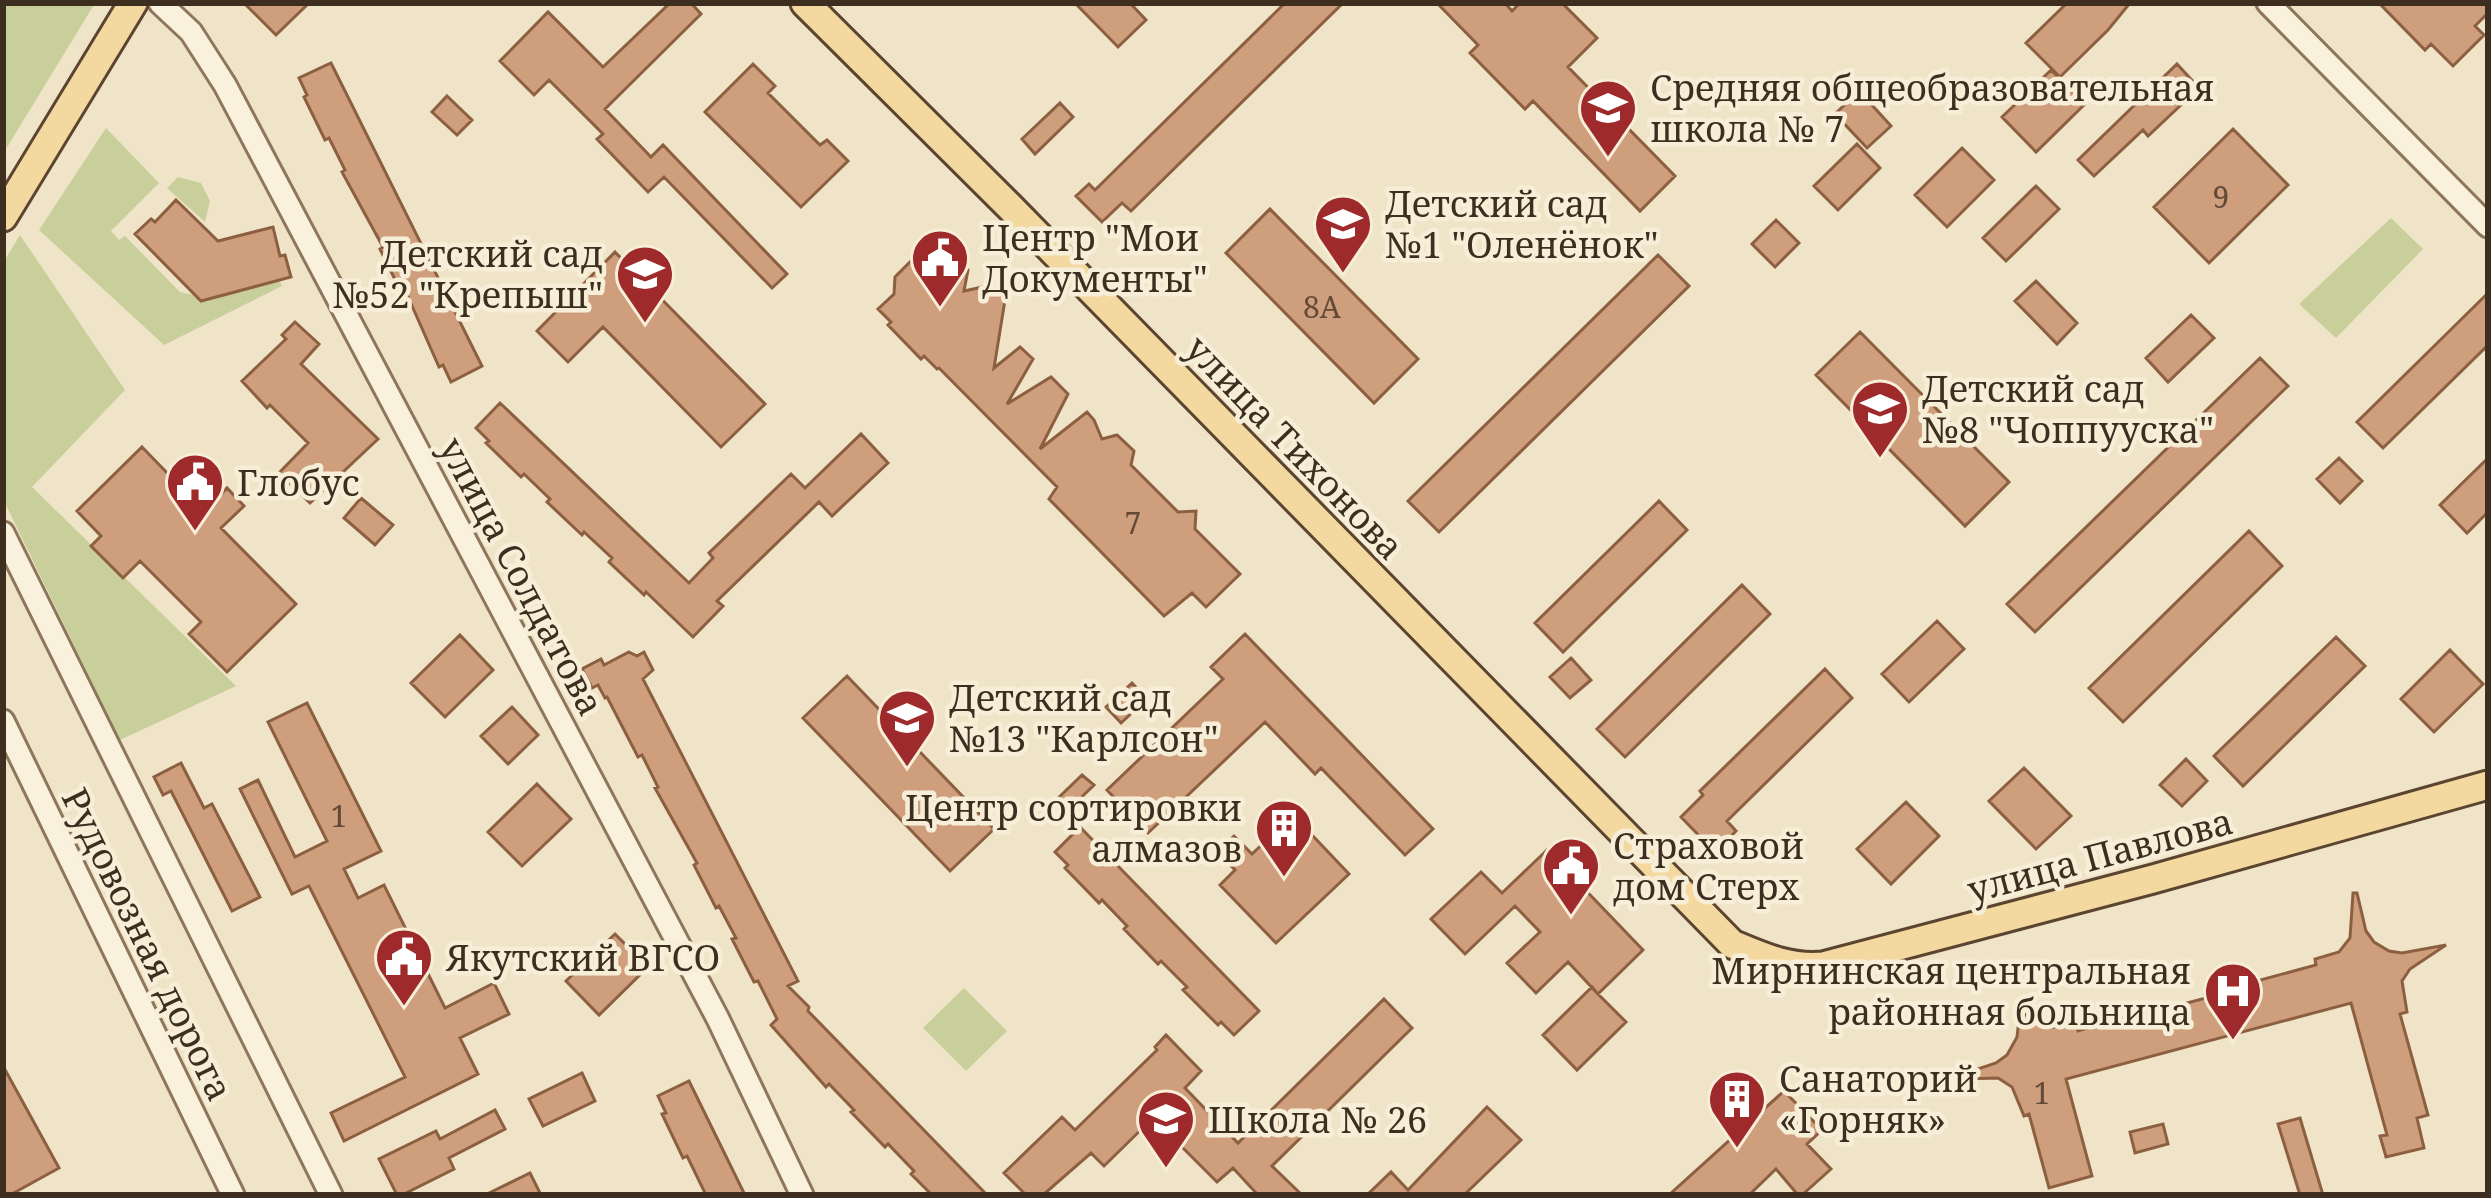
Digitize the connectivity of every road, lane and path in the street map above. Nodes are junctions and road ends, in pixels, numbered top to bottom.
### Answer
1 (133, 3) edge
2 (160, 3) edge
3 (805, 3) edge
4 (2268, 3) edge
5 (3, 217) edge
6 (2488, 226) edge
7 (3, 533) edge
8 (3, 721) edge
9 (2488, 785) edge
10 (1732, 944) joint
11 (233, 1195) edge
12 (331, 1195) edge
13 (802, 1195) edge

1 - 5 main road
2 - 13 street, улица Солдатова
3 - 10 main road, улица Тихонова
4 - 6 street
7 - 12 street
8 - 11 street, Рудовозная дорога
9 - 10 main road, улица Павлова

